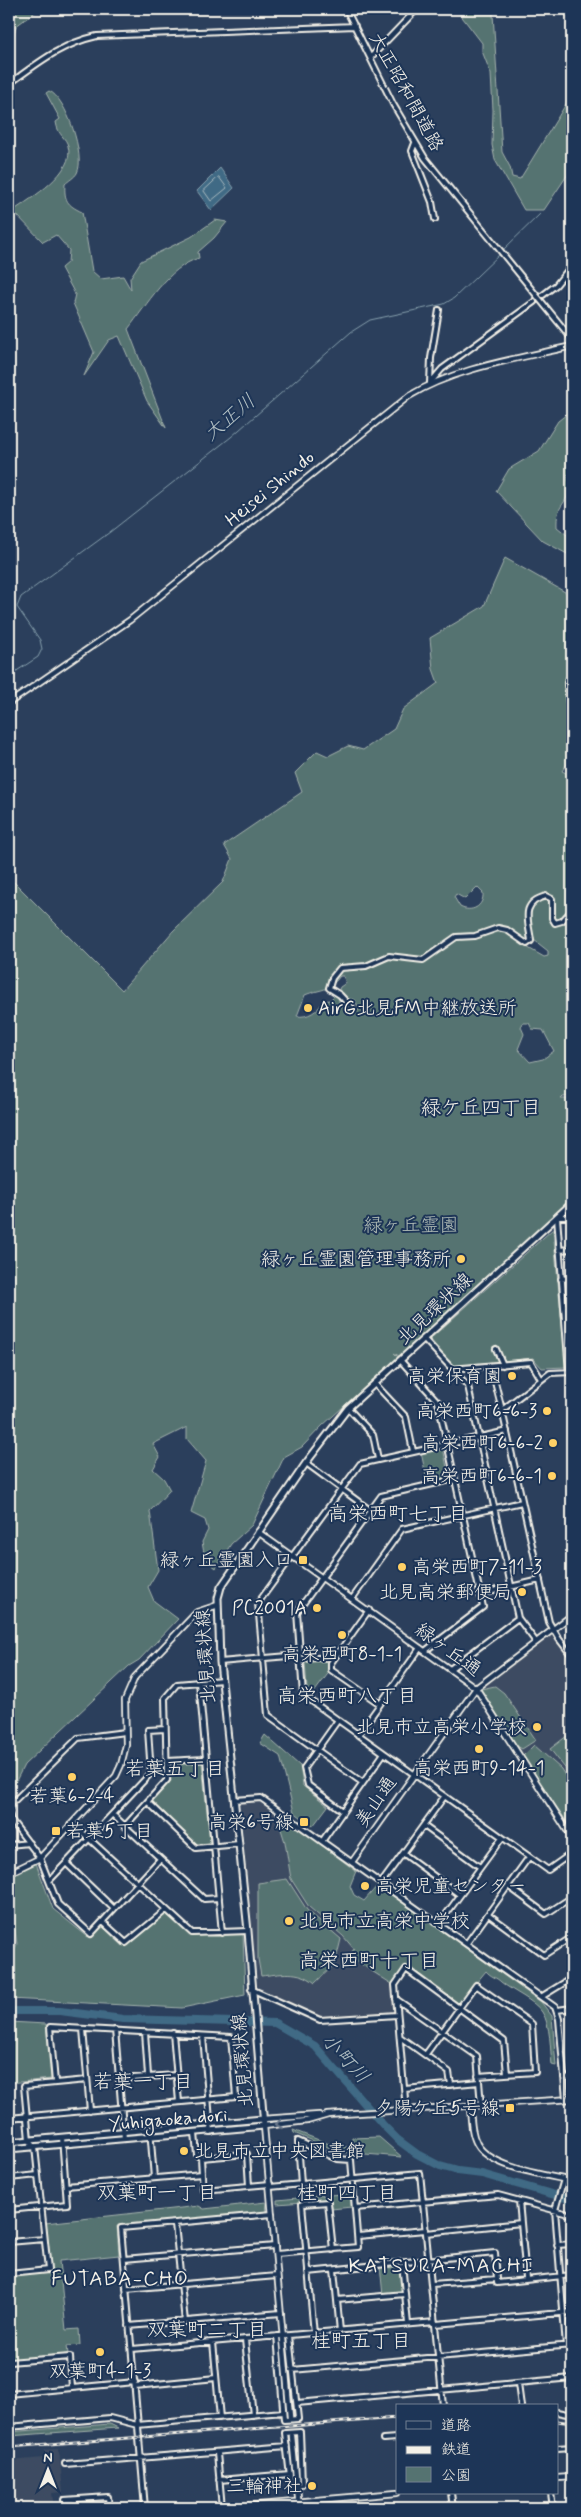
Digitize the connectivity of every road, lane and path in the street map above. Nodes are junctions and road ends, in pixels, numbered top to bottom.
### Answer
1 (346, 9) edge
2 (417, 9) edge
3 (355, 26) junction
4 (371, 57) junction
5 (9, 84) edge
6 (415, 143) junction
7 (435, 219) dead end
8 (572, 265) edge
9 (544, 294) dead end
10 (534, 302) dead end
11 (439, 310) dead end
12 (572, 339) edge
13 (572, 346) edge
14 (430, 384) junction
15 (572, 672) edge
16 (9, 703) edge
17 (572, 734) edge
18 (572, 910) edge
19 (352, 1008) dead end
20 (572, 1203) edge
21 (557, 1217) junction
22 (572, 1217) edge
23 (572, 1249) edge
24 (559, 1250) junction
25 (572, 1278) edge
26 (561, 1279) junction
27 (564, 1306) junction
28 (572, 1306) edge
29 (572, 1330) edge
30 (566, 1331) junction
31 (424, 1339) junction
32 (496, 1349) dead end
33 (570, 1358) edge
34 (401, 1361) junction
35 (503, 1364) junction
36 (491, 1366) junction
37 (452, 1369) junction
38 (571, 1372) edge
39 (541, 1379) junction
40 (374, 1384) junction
41 (348, 1408) junction
42 (502, 1410) junction
43 (507, 1431) junction
44 (479, 1437) junction
45 (447, 1444) junction
46 (414, 1451) junction
47 (378, 1459) junction
48 (306, 1463) junction
49 (455, 1479) junction
50 (341, 1488) junction
51 (522, 1502) junction
52 (494, 1508) junction
53 (370, 1510) junction
54 (463, 1515) junction
55 (258, 1532) junction
56 (292, 1556) junction
57 (322, 1577) junction
58 (540, 1580) junction
59 (511, 1587) junction
60 (480, 1594) junction
61 (352, 1598) junction
62 (218, 1605) junction
63 (369, 1610) junction
64 (572, 1615) edge
65 (518, 1618) junction
66 (553, 1629) junction
67 (536, 1642) junction
68 (420, 1648) junction
69 (425, 1651) junction
70 (572, 1656) edge
71 (300, 1657) junction
72 (336, 1657) junction
73 (263, 1658) junction
74 (220, 1662) junction
75 (450, 1670) junction
76 (222, 1680) junction
77 (199, 1682) junction
78 (476, 1688) junction
79 (380, 1704) junction
80 (338, 1720) junction
81 (165, 1729) junction
82 (125, 1732) junction
83 (358, 1735) junction
84 (317, 1750) junction
85 (384, 1753) junction
86 (205, 1759) junction
87 (167, 1761) junction
88 (414, 1775) junction
89 (363, 1783) junction
90 (444, 1797) junction
91 (234, 1800) junction
92 (148, 1802) junction
93 (343, 1811) junction
94 (9, 1812) edge
95 (113, 1815) junction
96 (73, 1824) junction
97 (126, 1826) junction
98 (424, 1826) junction
99 (502, 1838) junction
100 (572, 1838) edge
101 (90, 1839) junction
102 (323, 1840) junction
103 (29, 1843) junction
104 (238, 1844) junction
105 (9, 1845) edge
106 (213, 1846) junction
107 (572, 1853) edge
108 (404, 1854) junction
109 (529, 1857) junction
110 (40, 1858) junction
111 (160, 1859) junction
112 (352, 1862) junction
113 (67, 1864) junction
114 (480, 1867) junction
115 (9, 1873) edge
116 (50, 1880) junction
117 (382, 1882) junction
118 (137, 1884) junction
119 (508, 1886) junction
120 (460, 1894) junction
121 (572, 1897) edge
122 (219, 1898) junction
123 (114, 1909) junction
124 (166, 1910) junction
125 (488, 1914) junction
126 (103, 1922) junction
127 (439, 1924) junction
128 (248, 1931) junction
129 (222, 1933) junction
130 (572, 1937) edge
131 (467, 1943) junction
132 (572, 1978) edge
133 (252, 1989) junction
134 (541, 1998) junction
135 (396, 1999) junction
136 (459, 2008) junction
137 (572, 2008) edge
138 (557, 2010) junction
139 (397, 2015) junction
140 (83, 2029) junction
141 (115, 2030) junction
142 (442, 2031) junction
143 (145, 2032) junction
144 (173, 2033) junction
145 (203, 2036) junction
146 (400, 2037) junction
147 (426, 2054) junction
148 (176, 2074) junction
149 (508, 2074) junction
150 (148, 2076) junction
151 (478, 2076) junction
152 (572, 2077) edge
153 (119, 2078) junction
154 (564, 2078) junction
155 (87, 2080) junction
156 (55, 2082) junction
157 (479, 2082) junction
158 (451, 2085) junction
159 (405, 2088) junction
160 (566, 2099) junction
161 (572, 2099) edge
162 (208, 2100) junction
163 (179, 2102) junction
164 (470, 2106) junction
165 (480, 2106) junction
166 (122, 2108) junction
167 (406, 2110) junction
168 (90, 2111) junction
169 (328, 2115) junction
170 (27, 2116) junction
171 (9, 2118) edge
172 (264, 2119) junction
173 (210, 2124) junction
174 (264, 2126) junction
175 (150, 2129) junction
176 (124, 2132) junction
177 (211, 2132) junction
178 (195, 2133) junction
179 (151, 2136) junction
180 (62, 2138) junction
181 (124, 2139) junction
182 (29, 2140) junction
183 (9, 2142) edge
184 (63, 2145) junction
185 (35, 2147) junction
186 (9, 2149) edge
187 (201, 2158) junction
188 (202, 2174) junction
189 (38, 2175) junction
190 (9, 2178) edge
191 (154, 2178) junction
192 (352, 2179) junction
193 (564, 2179) junction
194 (572, 2181) edge
195 (301, 2184) junction
196 (270, 2185) junction
197 (66, 2186) junction
198 (249, 2186) junction
199 (519, 2201) junction
200 (423, 2203) junction
201 (41, 2207) junction
202 (355, 2208) junction
203 (555, 2208) junction
204 (9, 2210) edge
205 (272, 2214) junction
206 (572, 2216) edge
207 (521, 2223) junction
208 (175, 2224) junction
209 (426, 2231) junction
210 (358, 2236) junction
211 (44, 2239) junction
212 (9, 2242) edge
213 (572, 2244) edge
214 (557, 2245) junction
215 (275, 2246) junction
216 (333, 2250) junction
217 (306, 2252) junction
218 (276, 2254) junction
219 (178, 2255) junction
220 (124, 2259) junction
221 (430, 2260) junction
222 (402, 2263) junction
223 (334, 2270) junction
224 (308, 2272) junction
225 (9, 2274) edge
226 (572, 2275) edge
227 (278, 2276) junction
228 (560, 2277) junction
229 (526, 2278) junction
230 (497, 2279) junction
231 (432, 2284) junction
232 (181, 2285) junction
233 (126, 2290) junction
234 (405, 2294) junction
235 (337, 2300) junction
236 (563, 2312) junction
237 (572, 2312) edge
238 (281, 2314) junction
239 (185, 2322) junction
240 (435, 2323) junction
241 (408, 2324) junction
242 (130, 2326) junction
243 (340, 2331) junction
244 (314, 2334) junction
245 (280, 2336) junction
246 (289, 2336) junction
247 (245, 2340) junction
248 (213, 2342) junction
249 (572, 2345) edge
250 (566, 2346) junction
251 (132, 2349) junction
252 (439, 2358) junction
253 (9, 2362) edge
254 (292, 2370) junction
255 (216, 2378) junction
256 (572, 2378) edge
257 (135, 2384) junction
258 (518, 2384) junction
259 (572, 2387) edge
260 (72, 2388) junction
261 (442, 2390) junction
262 (9, 2394) edge
263 (297, 2403) junction
264 (443, 2404) edge
265 (522, 2404) edge
266 (9, 2405) edge
267 (283, 2412) junction
268 (558, 2412) edge
269 (253, 2415) junction
270 (572, 2415) edge
271 (290, 2417) tunnel mouth
272 (220, 2418) junction
273 (138, 2426) junction
274 (10, 2427) edge
275 (292, 2436) tunnel mouth
276 (396, 2438) edge
277 (383, 2439) dead end
278 (287, 2446) junction
279 (572, 2447) edge
280 (558, 2448) edge
281 (217, 2453) junction
282 (140, 2458) junction
283 (65, 2464) dead end
284 (290, 2474) junction
285 (572, 2477) edge
286 (558, 2478) edge
287 (219, 2480) junction
288 (297, 2488) junction
289 (396, 2493) edge
290 (452, 2494) edge
291 (551, 2494) edge
292 (64, 2500) dead end
293 (75, 2500) junction
294 (299, 2502) junction
295 (76, 2508) edge
296 (109, 2508) edge
297 (145, 2508) edge
298 (224, 2508) edge
299 (299, 2508) edge
300 (453, 2508) edge
301 (553, 2508) edge

1 - 3 street
2 - 4 street
3 - 4 street, 大正昭和間道路
3 - 5 street, 大正昭和間道路
4 - 6 street, 大正昭和間道路
6 - 7 street
6 - 12 street, 大正昭和間道路
8 - 9 street
10 - 14 street
11 - 14 street
13 - 14 street, Heisei Shindo
14 - 16 street, Heisei Shindo
15 - 17 street
18 - 19 street
20 - 21 main road, 北見環状線
21 - 22 street
21 - 24 street
21 - 31 main road, 北見環状線
23 - 24 street
24 - 26 street
25 - 26 street
26 - 27 street
27 - 28 street
27 - 30 street
29 - 30 street
30 - 33 street
31 - 34 main road, 北見環状線
31 - 37 street
32 - 35 street
33 - 38 street
34 - 40 main road, 北見環状線
34 - 45 street
35 - 36 street
35 - 39 street
36 - 37 street
36 - 42 street
37 - 44 street
38 - 39 street
39 - 42 street
40 - 41 main road, 北見環状線
40 - 46 street
41 - 47 street
41 - 48 main road, 北見環状線
42 - 43 street
43 - 44 street
43 - 51 street
44 - 45 street
44 - 52 street
45 - 46 street
45 - 49 street
46 - 47 street
47 - 50 street
48 - 50 street
48 - 55 main road, 北見環状線
49 - 53 street
49 - 54 street
50 - 53 street
50 - 56 street
51 - 52 street
51 - 58 street
52 - 54 street
52 - 59 street
53 - 57 street
54 - 60 street
54 - 61 street
55 - 56 street, 緑ヶ丘通
55 - 62 main road, 北見環状線
56 - 57 street, 緑ヶ丘通
56 - 73 street
57 - 61 street, 緑ヶ丘通
57 - 71 street
58 - 59 street
58 - 66 street
59 - 60 street
59 - 65 street
60 - 69 street
61 - 63 street, 緑ヶ丘通
62 - 74 main road, 北見環状線
62 - 82 street
63 - 68 street, 緑ヶ丘通
63 - 72 street
64 - 66 street, 美山通
65 - 67 street
65 - 75 street
66 - 67 street, 美山通
66 - 70 street
67 - 78 street, 美山通
68 - 69 street, 緑ヶ丘通
68 - 79 street
69 - 75 street, 緑ヶ丘通
71 - 72 street
71 - 73 street
71 - 80 street
72 - 79 street
73 - 74 street
73 - 84 street
74 - 76 main road, 北見環状線
75 - 78 street, 緑ヶ丘通
76 - 77 street
76 - 91 main road, 北見環状線
77 - 81 street
77 - 86 street
78 - 88 street, 美山通
78 - 100 street, 緑ヶ丘通
79 - 83 street
80 - 83 street
80 - 84 street
81 - 87 street
81 - 95 street
82 - 94 street
82 - 96 street
83 - 85 street
84 - 89 street
84 - 93 street
85 - 88 street
85 - 89 street
86 - 87 street
86 - 106 street
87 - 92 street
88 - 90 street
88 - 112 street, 美山通
89 - 93 street
90 - 98 street
90 - 99 street
91 - 102 street
91 - 104 main road, 北見環状線
92 - 97 street
92 - 106 street
93 - 102 street
94 - 103 street
95 - 97 street
95 - 101 street
96 - 101 street
96 - 110 street
97 - 111 street
98 - 108 street
98 - 114 street
99 - 109 street
99 - 114 street
101 - 113 street
101 - 118 street
102 - 112 street
103 - 105 street
103 - 110 street
104 - 106 street
104 - 128 main road, 北見環状線
106 - 122 street
107 - 109 street
108 - 117 street
108 - 120 street
109 - 119 street
110 - 115 street
110 - 116 street
111 - 118 street
111 - 122 street
112 - 117 street
113 - 116 street
113 - 123 street
114 - 120 street
116 - 126 street
117 - 127 street
118 - 123 street
118 - 124 street
119 - 121 street
119 - 125 street
120 - 127 street
122 - 129 street
123 - 126 street
124 - 126 street
124 - 129 street
125 - 130 street
125 - 131 street
127 - 131 street
128 - 129 street
128 - 133 main road, 北見環状線
131 - 134 street
132 - 134 street
133 - 139 street
133 - 172 main road, 北見環状線
134 - 138 street
135 - 136 street
135 - 139 street
135 - 142 street
136 - 142 street
136 - 149 street
136 - 149 street
137 - 138 street
138 - 154 street
139 - 146 street
140 - 141 street
140 - 155 street
140 - 156 street
141 - 143 street
141 - 153 street
142 - 147 street
142 - 151 street
143 - 144 street
143 - 150 street
144 - 145 street
144 - 148 street
145 - 162 street
145 - 162 street
146 - 147 street
146 - 159 street
147 - 158 street
148 - 150 street
148 - 163 street
149 - 151 street
150 - 153 street
151 - 157 street
152 - 154 street
153 - 166 street
154 - 160 street
155 - 156 street
155 - 168 street
156 - 170 street
157 - 158 street
157 - 165 street
158 - 159 street
159 - 167 street
160 - 161 street, Yuhigaoka dori
160 - 165 street, Yuhigaoka dori
162 - 163 street
162 - 173 street
163 - 166 street
164 - 165 street, Yuhigaoka dori
164 - 167 street, Yuhigaoka dori
164 - 193 street
166 - 168 street
166 - 176 street
167 - 169 street, Yuhigaoka dori
168 - 170 street
169 - 172 street, Yuhigaoka dori
169 -> 174 street, Yuhigaoka dori
170 - 171 street
170 - 182 street
172 - 173 main road, Yuhigaoka dori
172 - 174 main road, 北見環状線
173 - 175 main road, Yuhigaoka dori
173 - 177 street
174 - 177 main road, Yuhigaoka dori
174 - 196 street
175 - 176 main road, Yuhigaoka dori
175 - 179 street
176 - 180 main road, Yuhigaoka dori
176 - 181 street
177 - 178 main road, Yuhigaoka dori
178 - 179 main road, Yuhigaoka dori
178 - 187 street
179 - 181 main road, Yuhigaoka dori
179 - 191 street
180 - 182 main road, Yuhigaoka dori
180 - 184 street
181 - 184 main road, Yuhigaoka dori
182 - 183 main road, Yuhigaoka dori
182 - 185 street
184 - 185 main road, Yuhigaoka dori
184 - 197 street
185 - 186 main road, Yuhigaoka dori
185 - 189 street
187 - 188 street
187 - 198 street
188 - 191 street
188 - 198 street
189 - 190 street
189 - 201 street
191 - 197 street
192 - 195 street
192 - 195 street
192 - 200 street
192 - 202 street
193 - 194 street
193 - 203 street
195 - 196 street
196 - 198 street
196 - 205 street
197 - 201 street
199 - 200 street
199 - 203 street
199 - 207 street
200 - 202 street
200 - 209 street
201 - 204 street
201 - 211 street
202 - 210 street
203 - 206 street
203 - 214 street
205 - 208 street
205 - 215 street
207 - 209 street
207 - 229 street
208 - 219 street
208 - 220 street
209 - 210 street
209 - 221 street
210 - 216 street
211 - 212 street
211 - 225 street
213 - 214 street
214 - 228 street
215 - 218 street
215 - 219 street
216 - 217 street
216 - 217 street
217 - 218 street
217 - 224 street
218 - 227 street
219 - 220 street
219 - 232 street
220 - 233 street
221 - 222 street
221 - 230 street
221 - 231 street
222 - 223 street
222 - 234 street
223 - 224 street
223 - 235 street
224 - 244 street
226 - 228 street
227 - 232 street
227 - 238 street
228 - 229 street
228 - 236 street
229 - 230 street
230 - 231 street
231 - 240 street
232 - 233 street
232 - 239 street
233 - 242 street
234 - 235 street
234 - 241 street
235 - 243 street
236 - 237 street
236 - 240 street
236 - 250 street
238 - 239 street
238 - 245 street
239 - 242 street
240 - 241 street
240 - 252 street
241 - 243 street
242 - 251 street
243 - 244 street
244 - 246 street
245 - 246 street
245 - 247 street
245 - 267 street
245 - 271 street
246 - 254 street
247 - 248 street
247 - 269 street
248 - 251 street
248 - 255 street
249 - 250 street
250 - 252 street
251 - 257 street
252 - 254 street
252 - 261 street
253 - 260 street
254 - 263 street
255 - 257 street
255 - 272 street
256 - 258 street
256 - 259 street
257 - 260 street
257 - 273 street
258 - 261 street
258 - 265 street
260 - 262 street
261 - 263 street
261 - 264 street
263 - 267 street
266 - 274 street
267 - 269 street
268 - 270 street
269 - 272 street
272 - 273 street
273 - 274 street
273 - 282 street
275 - 288 street
276 - 277 street
278 - 281 street
278 - 284 street
278 - 288 street
279 - 280 street
281 - 282 street
281 - 287 street
282 - 283 street
282 - 297 street
284 - 287 street
284 - 288 street
285 - 286 street
287 - 298 street
288 - 294 street
289 - 294 street
290 - 300 street
291 - 301 street
292 - 293 street
293 - 295 street
293 - 296 street
294 - 298 street
294 - 299 street

